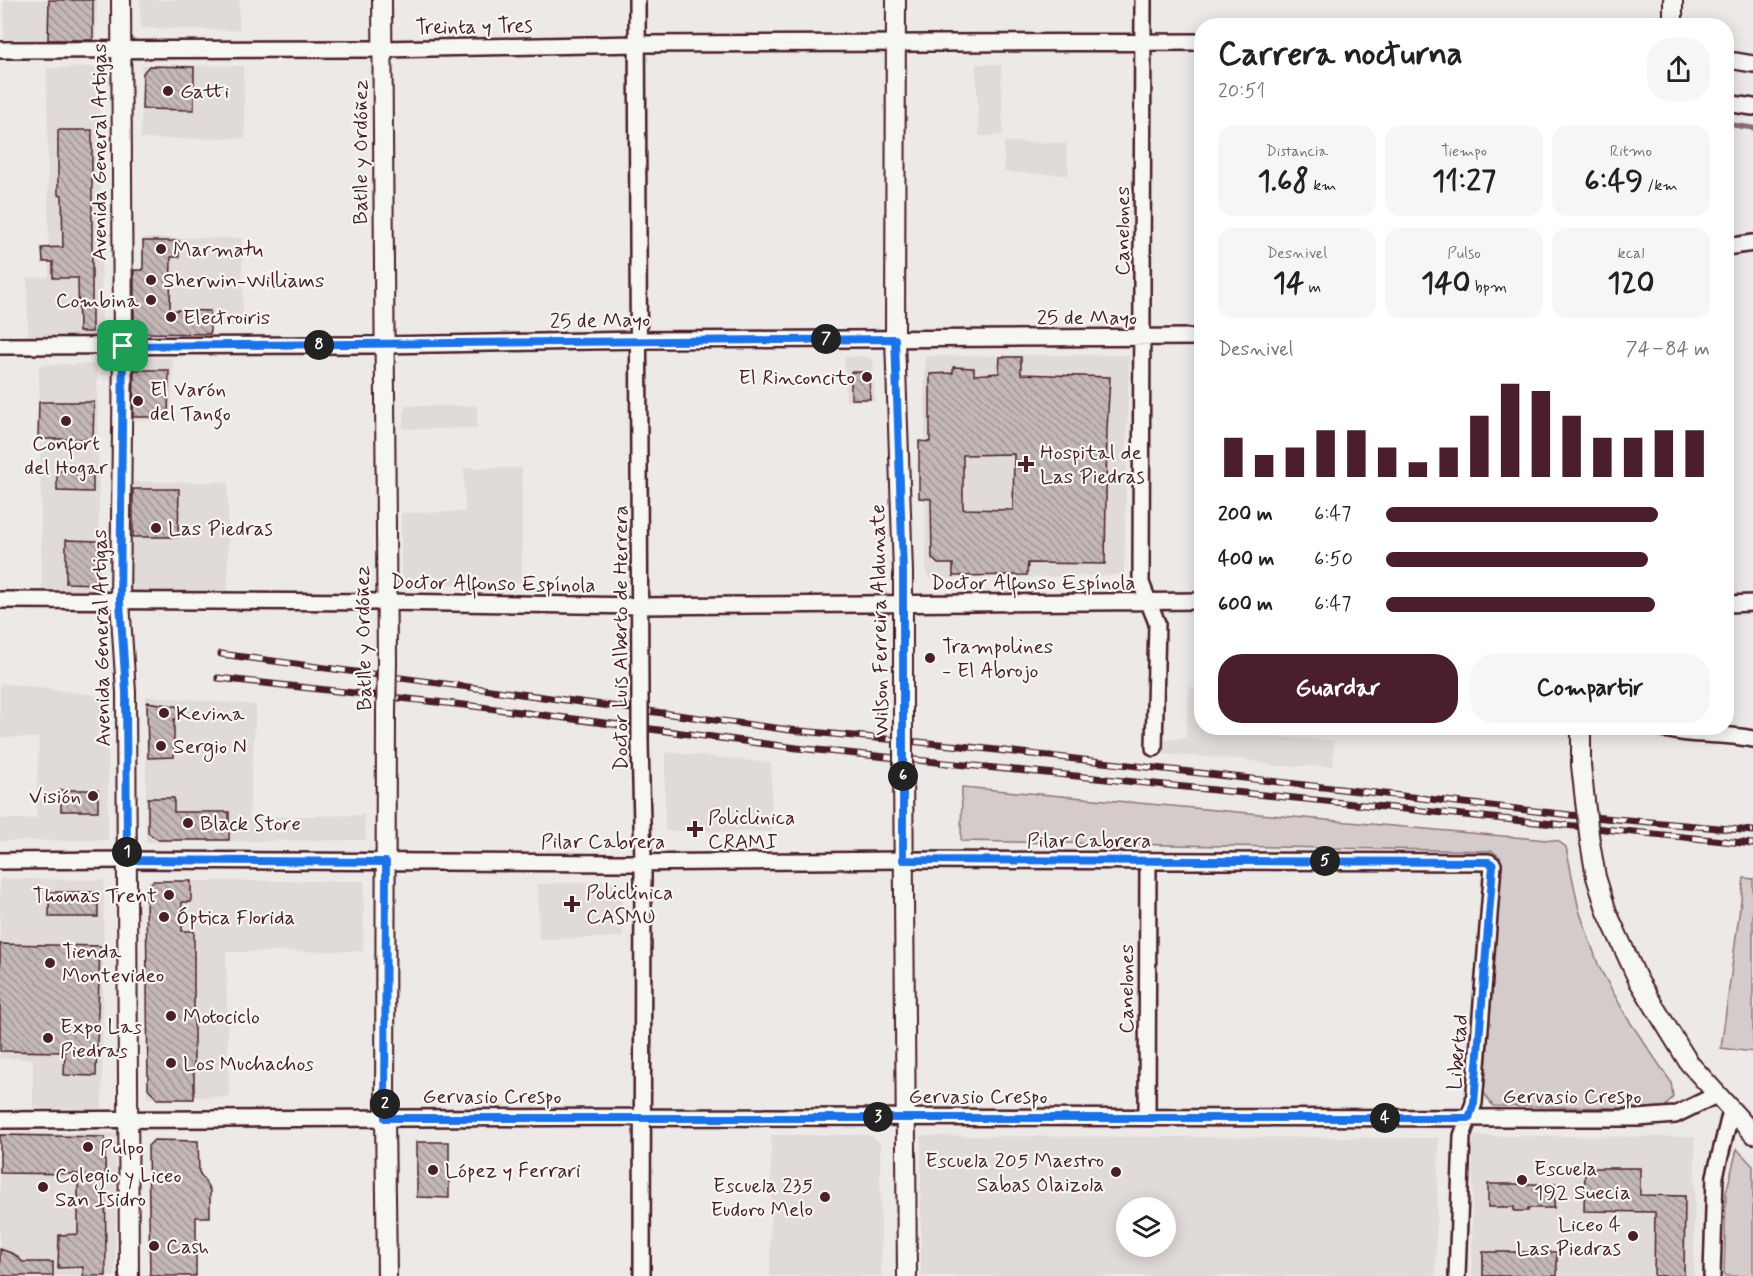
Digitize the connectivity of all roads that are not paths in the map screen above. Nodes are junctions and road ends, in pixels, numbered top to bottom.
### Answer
1 (121, 0) edge
2 (382, 0) edge
3 (637, 0) edge
4 (896, 0) edge
5 (1143, 0) edge
6 (1673, 0) edge
7 (1673, 18) edge
8 (897, 42) junction
9 (1143, 42) junction
10 (1194, 42) edge
11 (638, 44) junction
12 (121, 49) junction
13 (383, 49) junction
14 (0, 50) edge
15 (1735, 61) dead end
16 (1753, 64) edge
17 (1734, 104) edge
18 (1753, 107) edge
19 (1753, 243) edge
20 (1734, 246) edge
21 (1194, 337) edge
22 (1143, 338) junction
23 (895, 339) junction
24 (640, 340) junction
25 (383, 345) junction
26 (0, 346) edge
27 (123, 346) junction
28 (0, 600) edge
29 (1194, 601) edge
30 (120, 602) junction
31 (385, 602) junction
32 (1148, 602) junction
33 (902, 603) junction
34 (1753, 603) edge
35 (1734, 604) edge
36 (640, 606) junction
37 (1581, 735) edge
38 (1730, 735) edge
39 (1753, 739) edge
40 (1154, 748) dead end
41 (127, 860) junction
42 (903, 860) junction
43 (0, 861) edge
44 (1148, 861) junction
45 (386, 862) junction
46 (643, 862) junction
47 (1493, 865) joint
48 (1716, 1095) junction
49 (1731, 1111) junction
50 (643, 1117) junction
51 (905, 1117) junction
52 (385, 1118) junction
53 (1147, 1118) junction
54 (1469, 1118) junction
55 (0, 1120) edge
56 (128, 1120) junction
57 (1753, 1134) edge
58 (129, 1276) edge
59 (387, 1276) edge
60 (642, 1276) edge
61 (907, 1276) edge
62 (1457, 1276) edge
63 (1712, 1276) edge

1 - 12 street, Avenida General Artigas
2 - 13 street, Batlle y Ordóñez
3 - 11 street, Doctor Luis Alberto de Herrera
4 - 8 street, Wilson Ferreira Aldunate
5 - 9 street, Canelones
6 - 7 street
8 - 9 street, Treinta y Tres
8 - 11 street, Treinta y Tres
8 - 23 street, Wilson Ferreira Aldunate
9 - 10 street, Treinta y Tres
9 - 22 street, Canelones
11 - 13 street, Treinta y Tres
11 - 24 street, Doctor Luis Alberto de Herrera
12 - 13 street, Treinta y Tres
12 - 14 street, Treinta y Tres
12 - 27 street, Avenida General Artigas
13 - 25 street, Batlle y Ordóñez
15 - 16 street
17 - 18 street
19 - 20 street
21 - 22 street, 25 de Mayo
22 - 23 street, 25 de Mayo
22 - 32 street, Canelones
23 - 24 street, 25 de Mayo
23 - 33 street, Wilson Ferreira Aldunate
24 - 25 street, 25 de Mayo
24 - 36 street, Doctor Luis Alberto de Herrera
25 - 27 street, 25 de Mayo
25 - 31 street, Batlle y Ordóñez
26 - 27 street, 25 de Mayo
27 - 30 street, Avenida General Artigas
28 - 30 street, Doctor Alfonso Espínola
29 - 32 street, Doctor Alfonso Espínola
30 - 31 street, Doctor Alfonso Espínola
30 - 41 street, Avenida General Artigas
31 - 36 street, Doctor Alfonso Espínola
31 - 45 street, Batlle y Ordóñez, bridge
32 - 33 street, Doctor Alfonso Espínola
32 - 40 street, Canelones
33 - 36 street, Doctor Alfonso Espínola
33 - 42 street, Wilson Ferreira Aldunate, bridge
34 - 35 street
36 - 46 street, Doctor Luis Alberto de Herrera, bridge
37 - 48 street, bridge
38 - 39 street
41 - 43 street, Pilar Cabrera
41 - 45 street, Pilar Cabrera
41 - 56 street, Avenida General Artigas
42 - 44 street, Pilar Cabrera
42 - 46 street, Pilar Cabrera
42 - 51 street, Wilson Ferreira Aldunate
44 - 47 street, Pilar Cabrera
44 - 53 street, Canelones
45 - 46 street, Pilar Cabrera
45 - 52 street, Batlle y Ordóñez
46 - 50 street, Doctor Luis Alberto de Herrera
47 - 54 street, Libertad
48 - 49 street
48 - 54 street, Gervasio Crespo
49 - 57 street
49 - 63 street
50 - 51 street, Gervasio Crespo
50 - 52 street, Gervasio Crespo
50 - 60 street, Doctor Luis Alberto de Herrera
51 - 53 street, Gervasio Crespo
51 - 61 street, Wilson Ferreira Aldunate
52 - 56 street, Gervasio Crespo
52 - 59 street, Batlle y Ordóñez
53 - 54 street, Gervasio Crespo
54 - 62 street, Libertad
55 - 56 street, Gervasio Crespo
56 - 58 street, Avenida General Artigas

